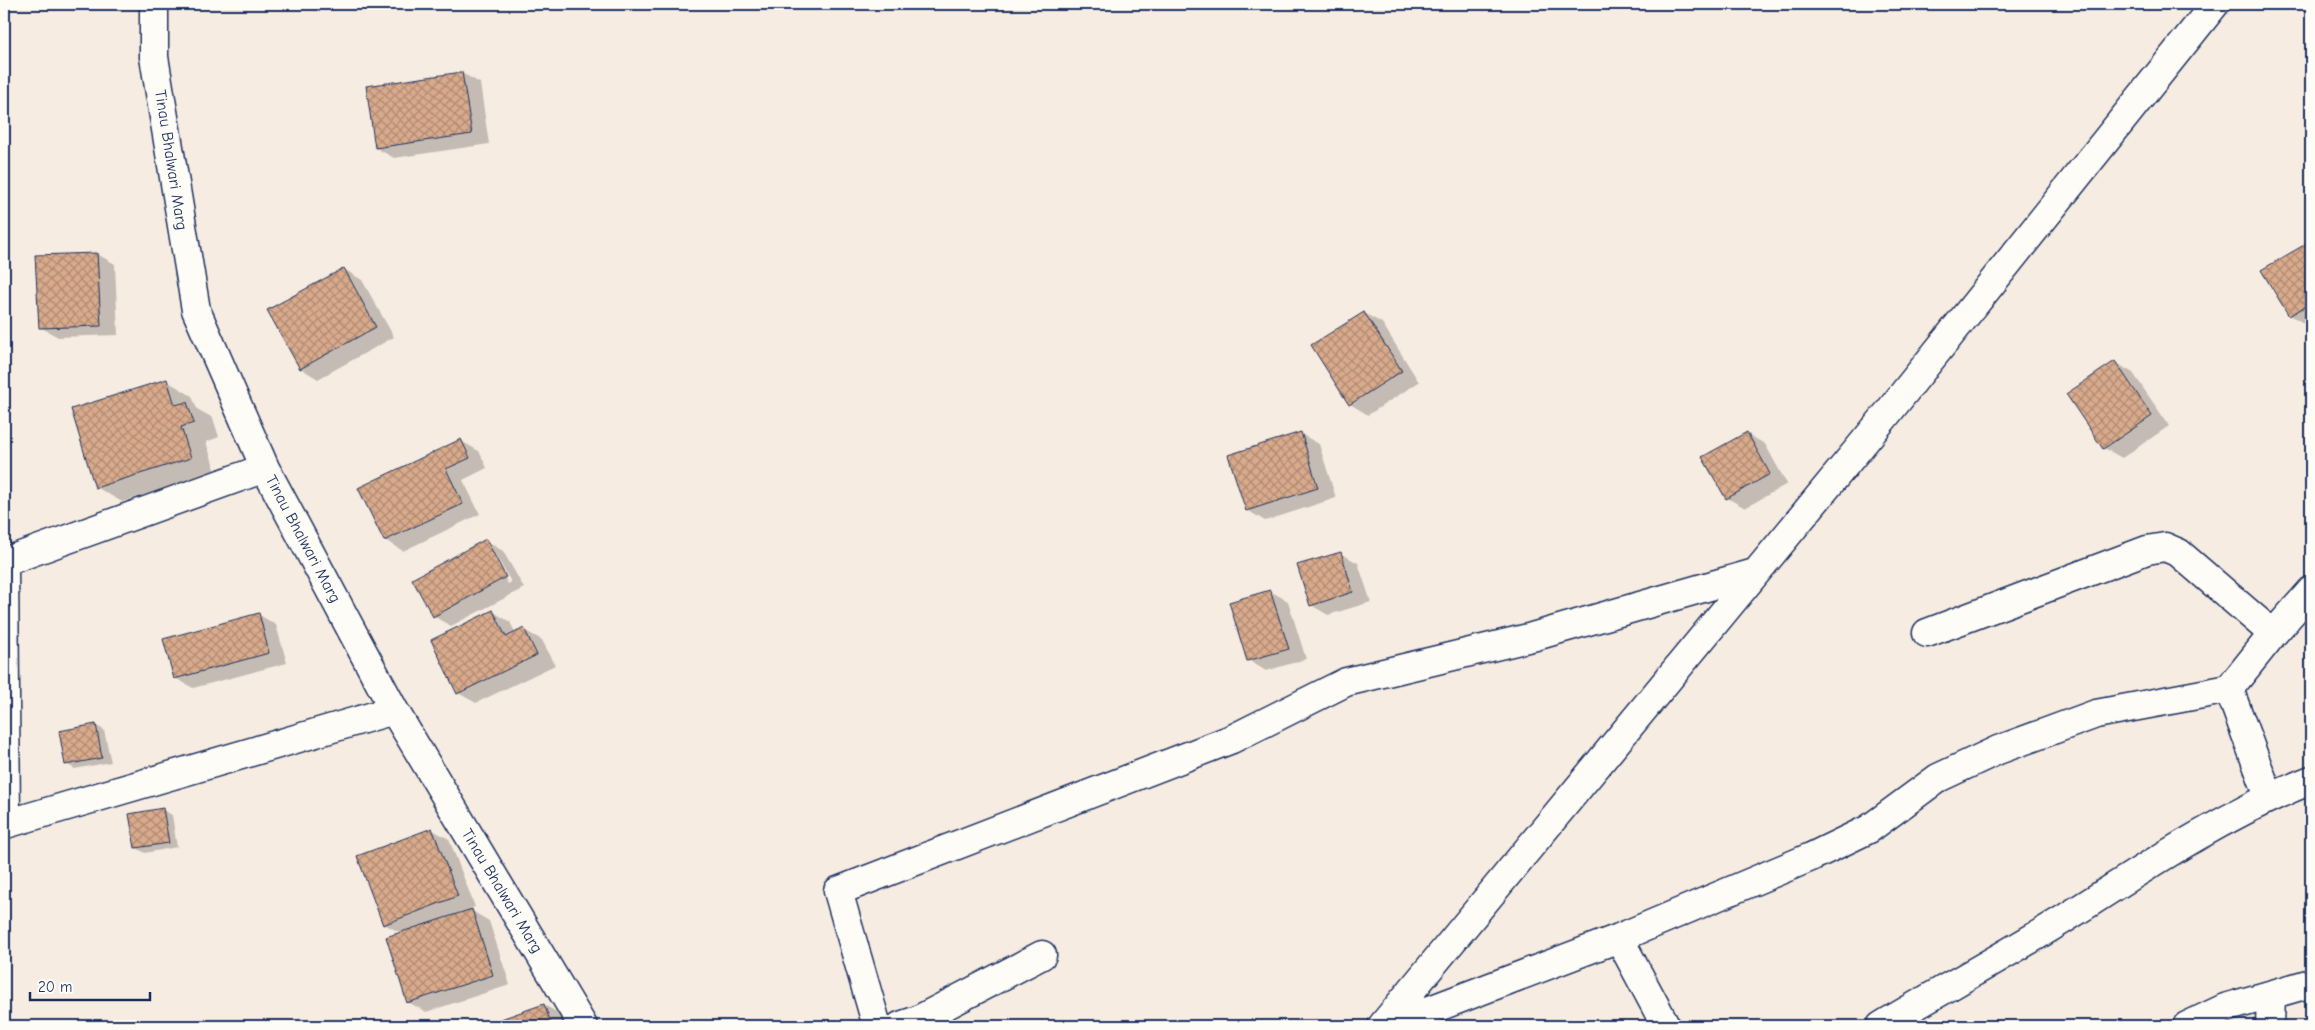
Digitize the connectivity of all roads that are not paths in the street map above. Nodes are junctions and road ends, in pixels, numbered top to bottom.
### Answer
1 (154, 4) edge
2 (2215, 4) edge
3 (265, 468) junction
4 (1755, 573) junction
5 (2311, 591) edge
6 (1928, 632) dead end
7 (2273, 634) junction
8 (2229, 689) junction
9 (394, 710) junction
10 (2311, 780) edge
11 (2269, 797) junction
12 (1619, 938) junction
13 (1042, 955) dead end
14 (2311, 983) edge
15 (2271, 995) junction
16 (913, 1024) edge
17 (583, 1026) edge
18 (877, 1026) edge
19 (1382, 1026) edge
20 (1388, 1026) edge
21 (1666, 1026) edge
22 (1881, 1026) edge
23 (2187, 1026) edge
24 (2270, 1026) edge

1 - 3 street, Tinau Bhalwari Marg
2 - 4 street
3 - 9 street, Tinau Bhalwari Marg
3 - 9 street
4 - 18 street
4 - 19 street
5 - 7 street
6 - 7 street
7 - 8 street
8 - 11 street
8 - 12 street
9 - 17 street, Tinau Bhalwari Marg
10 - 11 street
11 - 22 street
12 - 20 street
12 - 21 street
13 - 16 street
14 - 15 street
15 - 23 street
15 - 24 street

